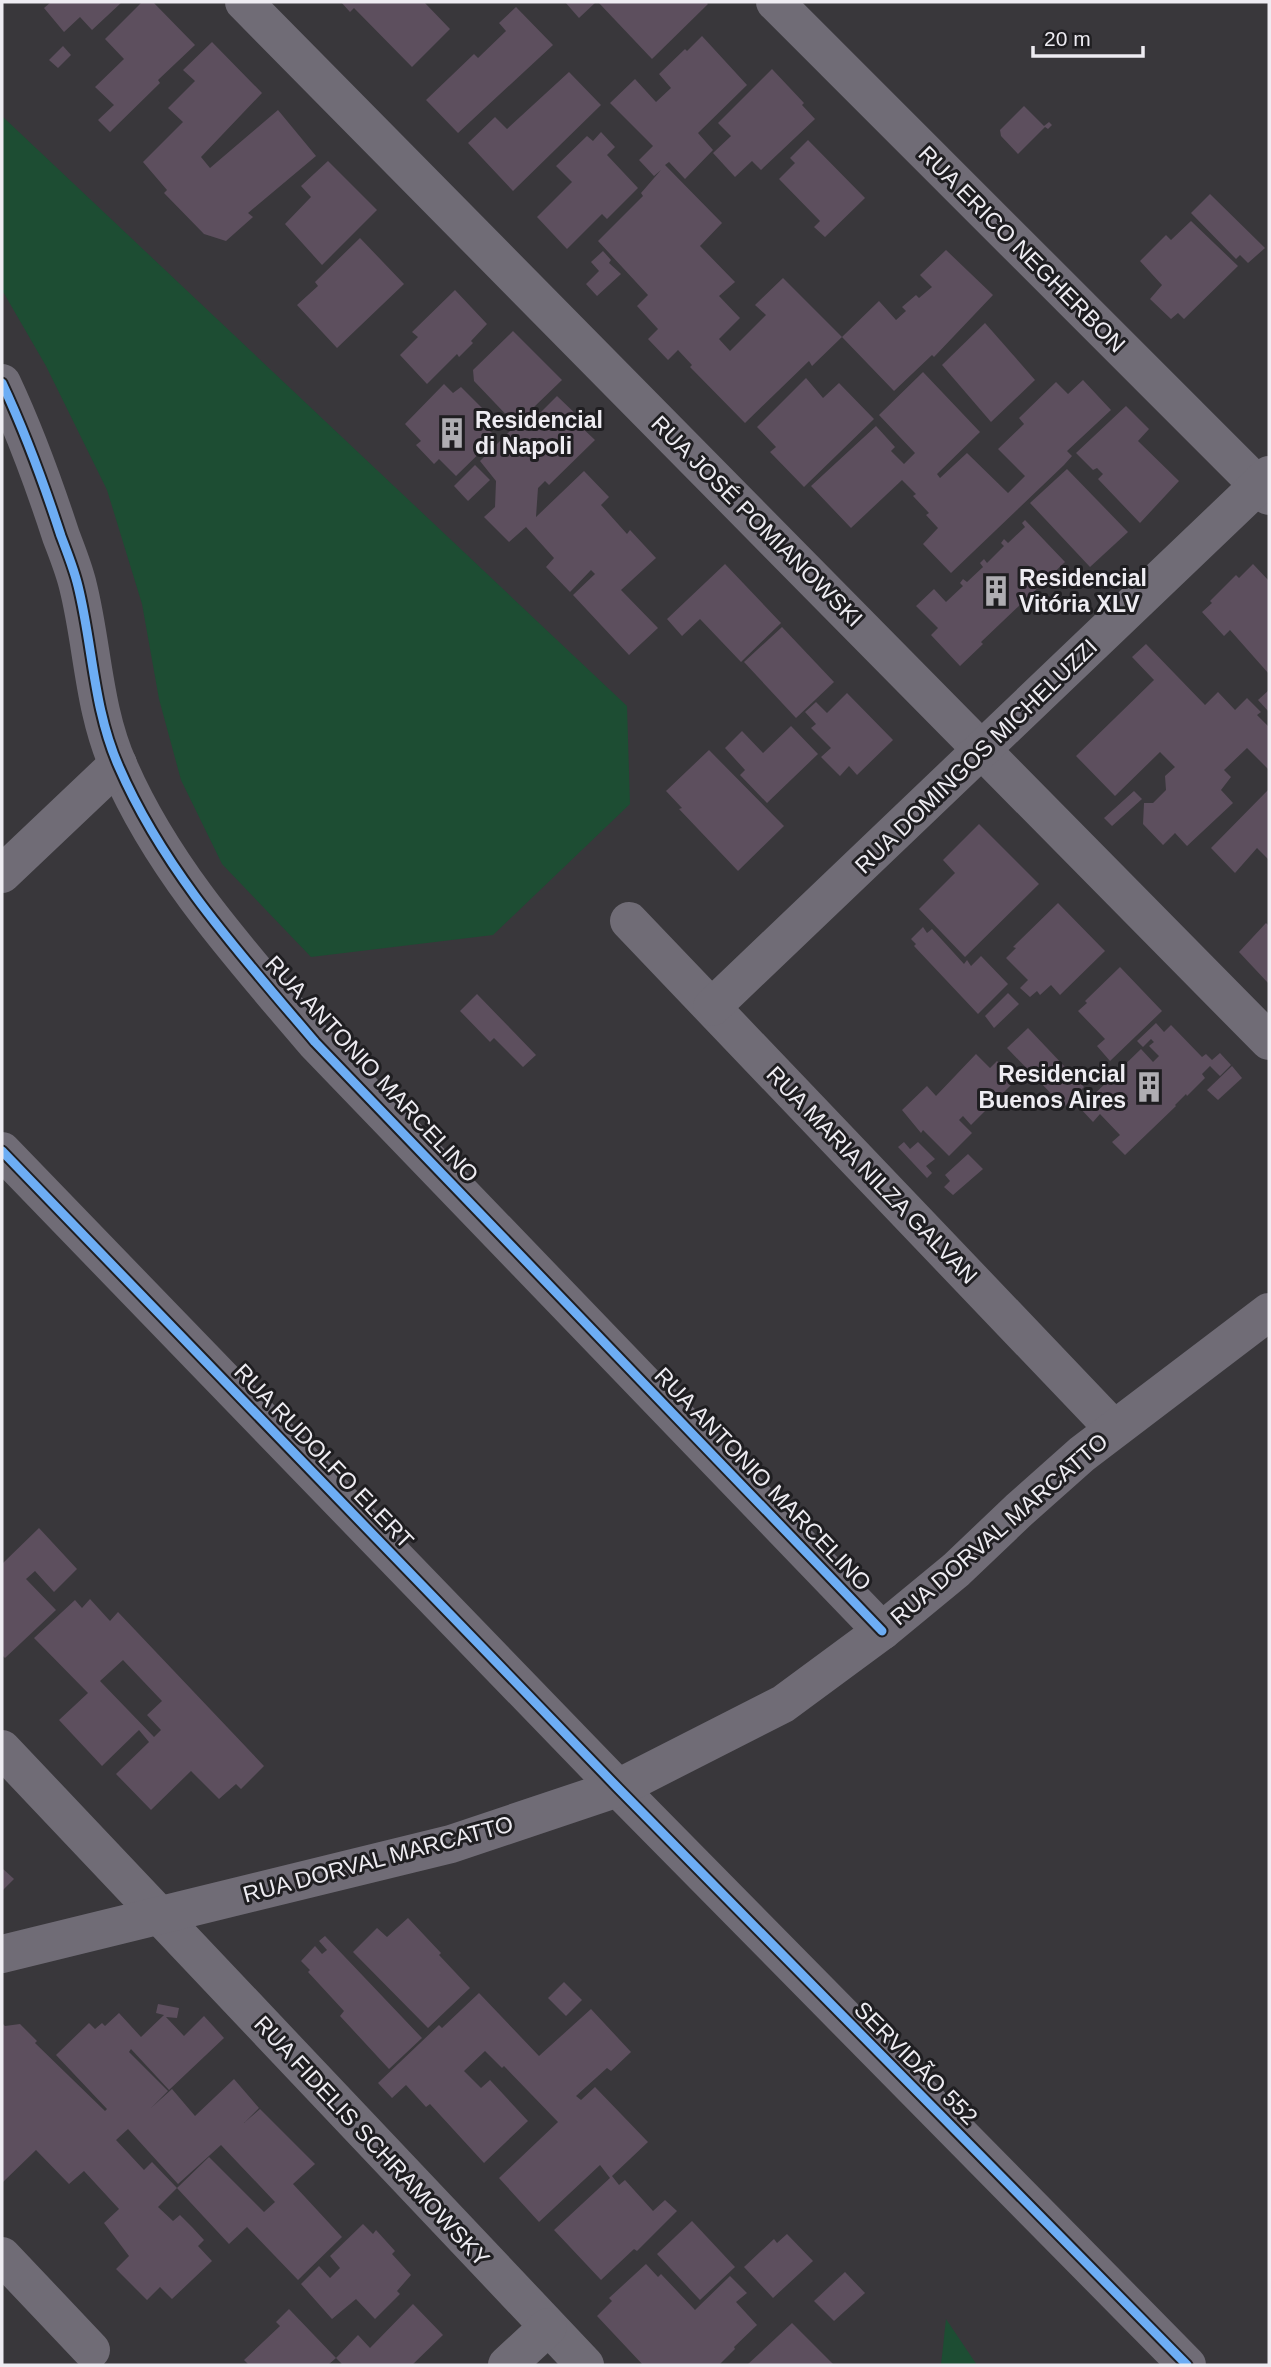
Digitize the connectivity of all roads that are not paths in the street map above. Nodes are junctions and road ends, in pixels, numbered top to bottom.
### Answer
1 (244, 2) edge
2 (775, 2) edge
3 (2, 386) edge
4 (1266, 485) edge
5 (982, 750) junction
6 (118, 764) junction
7 (2, 874) edge
8 (629, 921) dead end
9 (712, 1007) junction
10 (1269, 1041) edge
11 (2, 1151) edge
12 (1269, 1312) edge
13 (1114, 1429) junction
14 (882, 1631) junction
15 (2, 1749) edge
16 (618, 1788) junction
17 (159, 1916) junction
18 (2, 1954) edge
19 (2, 2256) edge
20 (548, 2327) junction
21 (91, 2350) dead end
22 (507, 2365) edge
23 (585, 2365) edge
24 (1186, 2365) edge

1 - 5 street, RUA JOSÉ POMIANOWSKI
2 - 4 street, RUA ERICO NEGHERBON
3 - 6 street, RUA ANTONIO MARCELINO
4 - 5 street, RUA DOMINGOS MICHELUZZI
5 - 9 street, RUA DOMINGOS MICHELUZZI
5 - 10 street, RUA JOSÉ POMIANOWSKI
6 - 7 street
6 - 14 street, RUA ANTONIO MARCELINO
8 - 9 street, RUA MARIA NILZA GALVAN
9 - 13 street, RUA MARIA NILZA GALVAN
11 - 16 street, RUA RUDOLFO ELERT
12 - 13 street, RUA DORVAL MARCATTO
13 - 14 street, RUA DORVAL MARCATTO
14 - 16 street, RUA DORVAL MARCATTO
15 - 17 street, RUA FIDELIS SCHRAMOWSKY
16 - 17 street, RUA DORVAL MARCATTO
16 - 24 street, SERVIDÃO 552
17 - 18 street, RUA DORVAL MARCATTO
17 - 20 street, RUA FIDELIS SCHRAMOWSKY
19 - 21 street
20 - 22 street
20 - 23 street, RUA FIDELIS SCHRAMOWSKY

